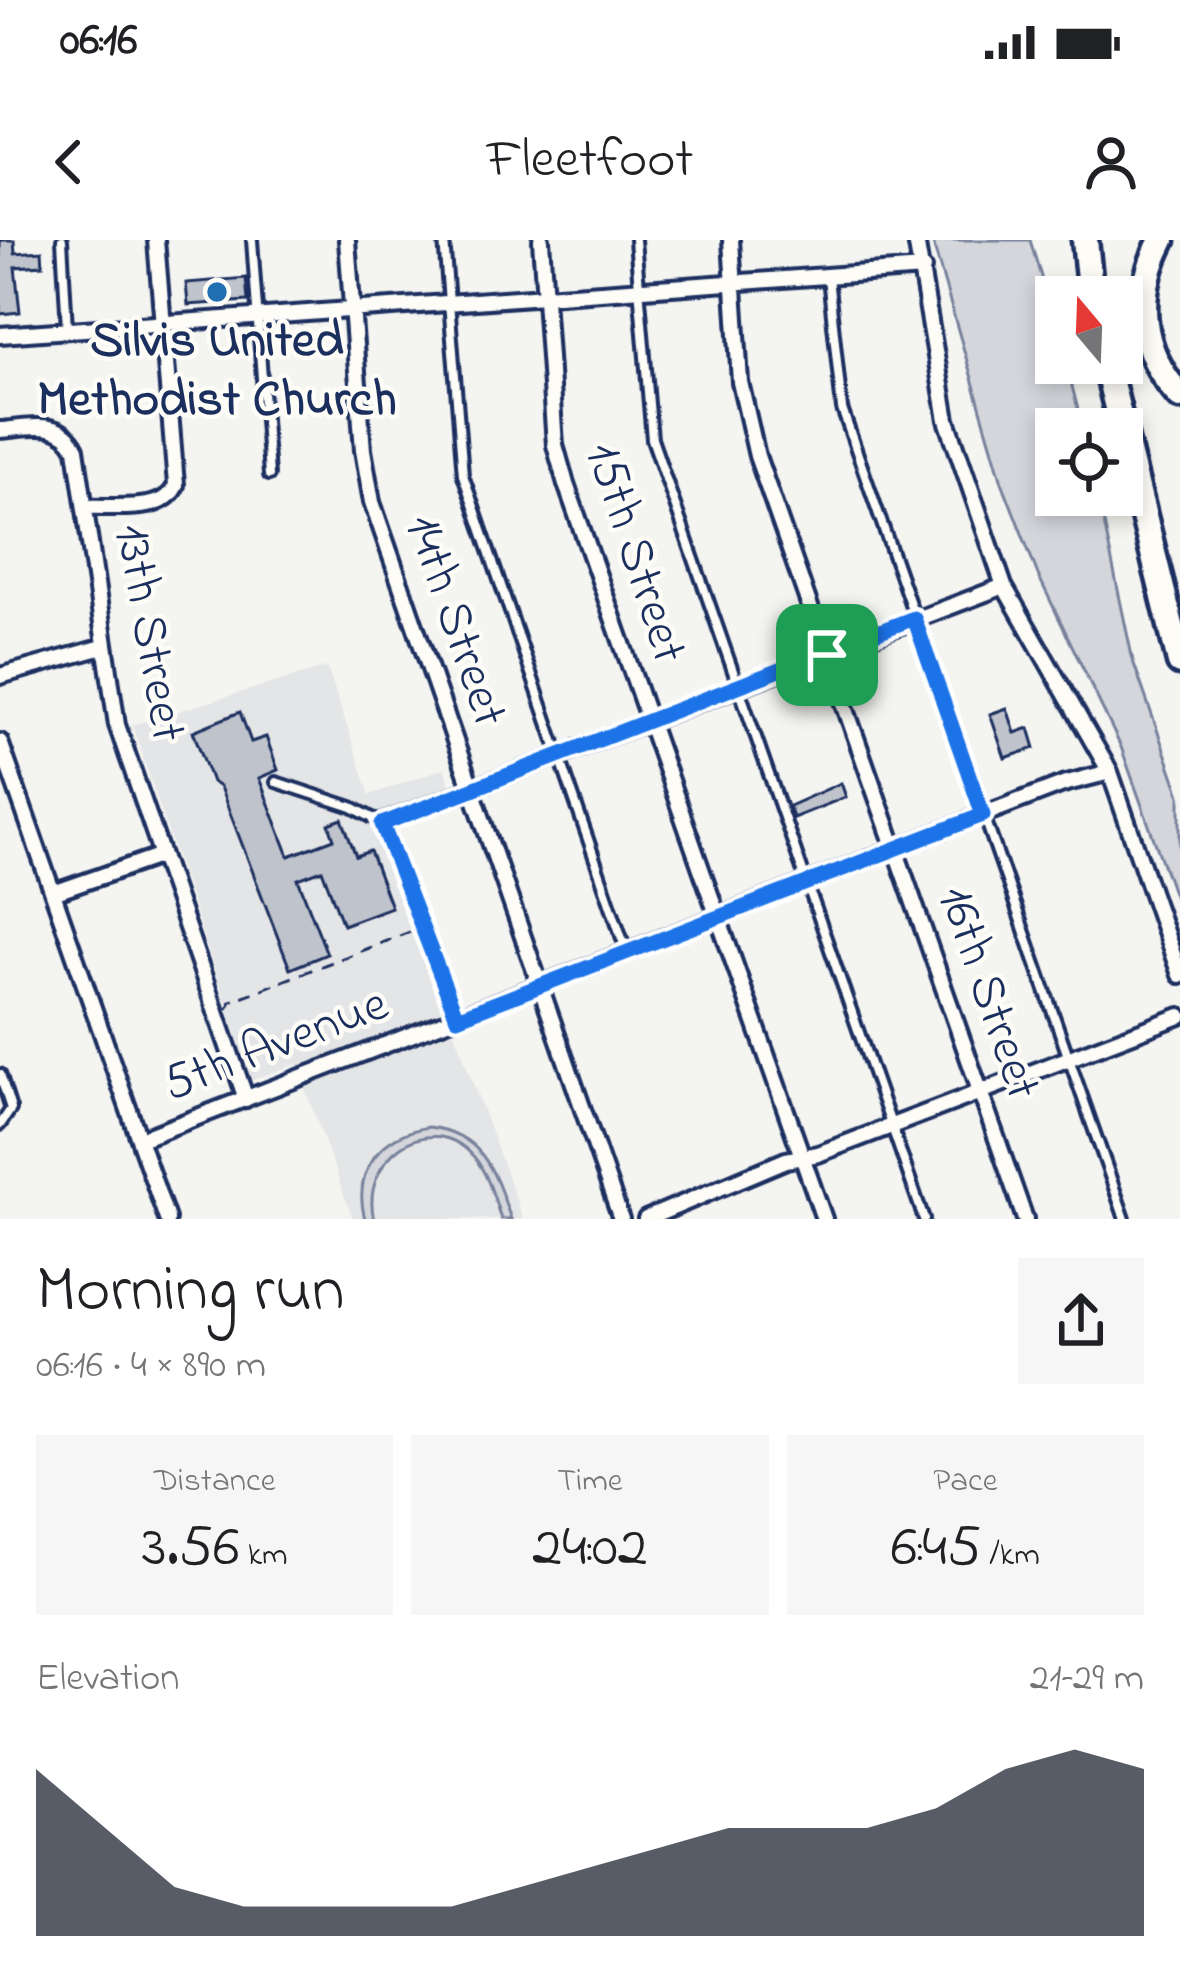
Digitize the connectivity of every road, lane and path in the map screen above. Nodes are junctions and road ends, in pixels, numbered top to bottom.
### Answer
1 (62, 240) edge
2 (156, 240) edge
3 (252, 240) edge
4 (347, 240) edge
5 (444, 240) edge
6 (541, 240) edge
7 (635, 240) edge
8 (730, 240) edge
9 (916, 240) edge
10 (1085, 240) edge
11 (1162, 240) edge
12 (923, 269) junction
13 (828, 275) junction
14 (1089, 276) edge
15 (734, 281) junction
16 (638, 287) junction
17 (545, 295) junction
18 (449, 302) junction
19 (352, 309) junction
20 (257, 315) junction
21 (162, 322) junction
22 (68, 330) junction
23 (0, 334) edge
24 (1111, 384) edge
25 (1180, 396) edge
26 (0, 430) edge
27 (269, 475) dead end
28 (85, 507) junction
29 (1004, 586) junction
30 (914, 618) junction
31 (103, 647) junction
32 (827, 655) junction
33 (1180, 662) edge
34 (0, 676) edge
35 (738, 688) junction
36 (648, 722) junction
37 (2, 753) edge
38 (559, 756) junction
39 (1110, 772) junction
40 (276, 782) dead end
41 (472, 791) junction
42 (983, 815) junction
43 (382, 824) junction
44 (895, 850) junction
45 (162, 855) junction
46 (805, 884) junction
47 (56, 892) junction
48 (717, 917) junction
49 (422, 927) junction
50 (627, 953) junction
51 (1180, 975) edge
52 (539, 986) junction
53 (227, 1010) dead end
54 (1180, 1016) edge
55 (457, 1018) junction
56 (1070, 1058) junction
57 (0, 1074) edge
58 (980, 1091) junction
59 (247, 1099) junction
60 (0, 1125) edge
61 (891, 1125) junction
62 (143, 1138) junction
63 (803, 1156) junction
64 (167, 1219) edge
65 (621, 1219) edge
66 (646, 1219) edge
67 (824, 1219) edge
68 (924, 1219) edge
69 (1025, 1219) edge
70 (1125, 1219) edge

1 - 22 lane
2 - 21 street, 13th Street
3 - 20 lane
4 - 19 street, 14th Street
5 - 18 lane
6 - 17 street, 15th Street
7 - 16 lane
8 - 15 street, 16th Street
9 - 12 street
10 - 14 highway
11 - 25 highway
12 - 13 street
12 - 29 street
13 - 15 street
13 - 30 lane
15 - 16 street
15 - 32 street, 16th Street
16 - 17 street
16 - 35 lane
17 - 18 street
17 - 36 street, 15th Street
18 - 19 street
18 - 38 lane
19 - 20 street
19 - 41 street, 14th Street
20 - 21 street
20 - 27 lane
21 - 22 street
21 - 28 street, 13th Street
22 - 23 street
24 - 33 highway
26 - 28 street
28 - 31 street, 13th Street
29 - 30 street
29 - 39 street
30 - 32 street
30 - 42 lane
31 - 34 street
31 - 45 street, 13th Street
32 - 35 street
32 - 44 street, 16th Street
35 - 36 street
35 - 46 lane
36 - 38 street
36 - 48 street, 15th Street
37 - 47 street
38 - 41 street
38 - 50 lane
39 - 42 street, 5th Avenue
39 - 51 street
40 - 43 lane
41 - 43 street
41 - 52 street, 14th Street
42 - 44 street, 5th Avenue
42 - 56 lane
43 - 49 lane
44 - 46 street, 5th Avenue
44 - 58 street, 16th Street
45 - 47 street
45 - 59 street, 13th Street
46 - 48 street, 5th Avenue
46 - 61 lane
47 - 62 street
48 - 50 street, 5th Avenue
48 - 63 street, 15th Street
49 - 53 path
49 - 55 lane
50 - 52 street, 5th Avenue
52 - 55 street, 5th Avenue
52 - 65 street, 14th Street
54 - 56 street
55 - 59 street, 5th Avenue
56 - 58 street
56 - 70 lane
57 - 60 lane
58 - 61 street
58 - 69 street, 16th Street
59 - 62 street, 5th Avenue
61 - 63 street
61 - 68 lane
62 - 64 street
63 - 66 street
63 - 67 street, 15th Street

